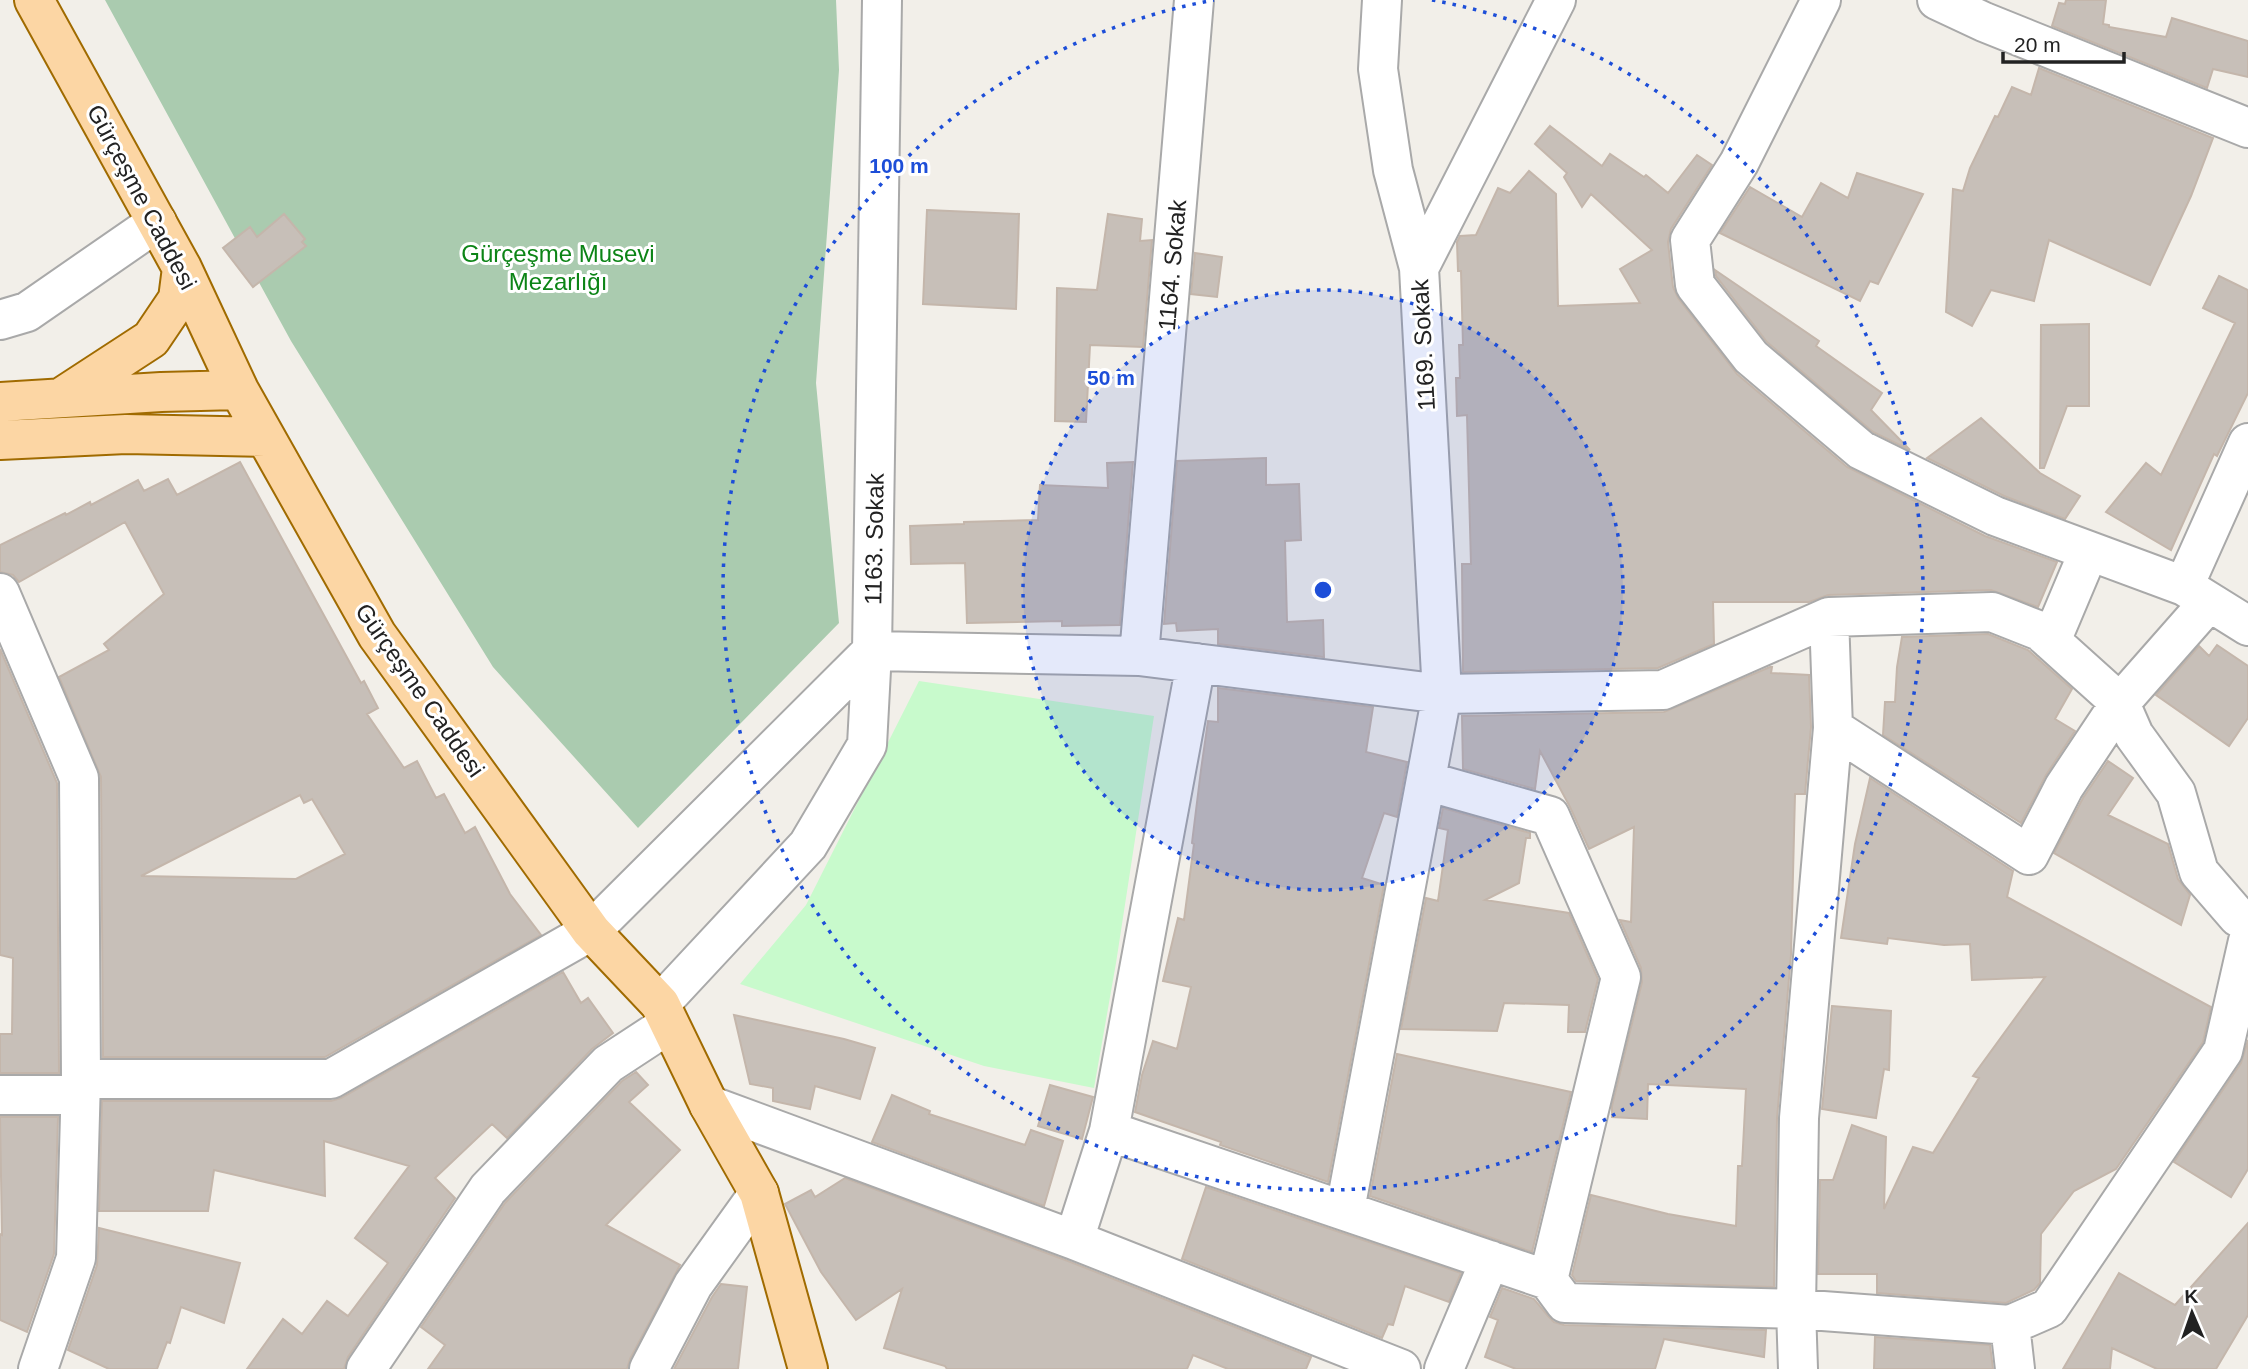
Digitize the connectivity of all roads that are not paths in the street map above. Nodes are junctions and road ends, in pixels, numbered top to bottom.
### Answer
1 (34, 0) edge
2 (882, 0) edge
3 (1194, 0) edge
4 (1382, 0) edge
5 (1556, 0) edge
6 (1821, 0) edge
7 (1937, 0) edge
8 (1989, 11) edge
9 (2248, 128) edge
10 (157, 222) junction
11 (182, 268) junction
12 (1419, 268) junction
13 (0, 320) edge
14 (239, 390) junction
15 (61, 398) junction
16 (0, 402) edge
17 (265, 437) junction
18 (0, 440) edge
19 (2248, 443) edge
20 (2088, 551) junction
21 (0, 593) edge
22 (2196, 594) junction
23 (1829, 617) junction
24 (2248, 626) edge
25 (2051, 641) junction
26 (872, 651) junction
27 (1139, 656) junction
28 (1196, 663) junction
29 (1442, 694) junction
30 (2120, 703) junction
31 (1833, 728) junction
32 (1426, 780) junction
33 (2248, 922) edge
34 (591, 931) junction
35 (2248, 942) edge
36 (665, 1014) junction
37 (80, 1087) junction
38 (0, 1095) edge
39 (709, 1105) junction
40 (1109, 1131) junction
41 (759, 1193) junction
42 (1345, 1210) junction
43 (1074, 1240) junction
44 (1490, 1260) junction
45 (1548, 1280) junction
46 (1796, 1309) junction
47 (2010, 1325) junction
48 (38, 1369) edge
49 (366, 1369) edge
50 (649, 1369) edge
51 (809, 1369) edge
52 (1401, 1369) edge
53 (1444, 1369) edge
54 (1798, 1369) edge
55 (2015, 1369) edge

1 - 10 main road, Gürçeşme Caddesi
2 - 26 street, 1163. Sokak
3 - 27 street, 1164. Sokak
4 - 12 street, 1169. Sokak
5 - 12 street
6 - 20 street
7 - 8 street
8 - 9 street
10 - 11 main road, Gürçeşme Caddesi
10 - 13 street
11 - 14 main road, Gürçeşme Caddesi
11 - 15 main road
12 - 29 street, 1169. Sokak
14 - 15 main road
14 - 17 main road, Gürçeşme Caddesi
15 - 16 main road
17 - 18 main road
17 - 34 main road, Gürçeşme Caddesi
19 - 22 street
20 - 22 street
20 - 25 street
21 - 37 street
22 - 24 street
22 - 30 street
23 - 25 street
23 - 29 street
23 - 31 street
25 - 30 street
26 - 27 street
26 - 34 street
26 - 36 street, 1163. Sokak
27 - 28 street
28 - 29 street
28 - 40 street
29 - 32 street, 1169. Sokak
30 - 31 street
30 - 33 street
31 - 46 street
32 - 42 street, 1169. Sokak
32 - 45 street
34 - 36 main road, Gürçeşme Caddesi
34 - 37 street
35 - 47 street
36 - 39 main road, Gürçeşme Caddesi
36 - 49 street, 1163. Sokak
37 - 38 street
37 - 48 street
39 - 41 main road, Gürçeşme Caddesi
39 - 43 street
40 - 42 street
40 - 43 street
41 - 50 street
41 - 51 main road, Gürçeşme Caddesi
42 - 44 street
43 - 52 street
44 - 45 street
44 - 53 street
45 - 46 street
46 - 47 street
46 - 54 street
47 - 55 street

